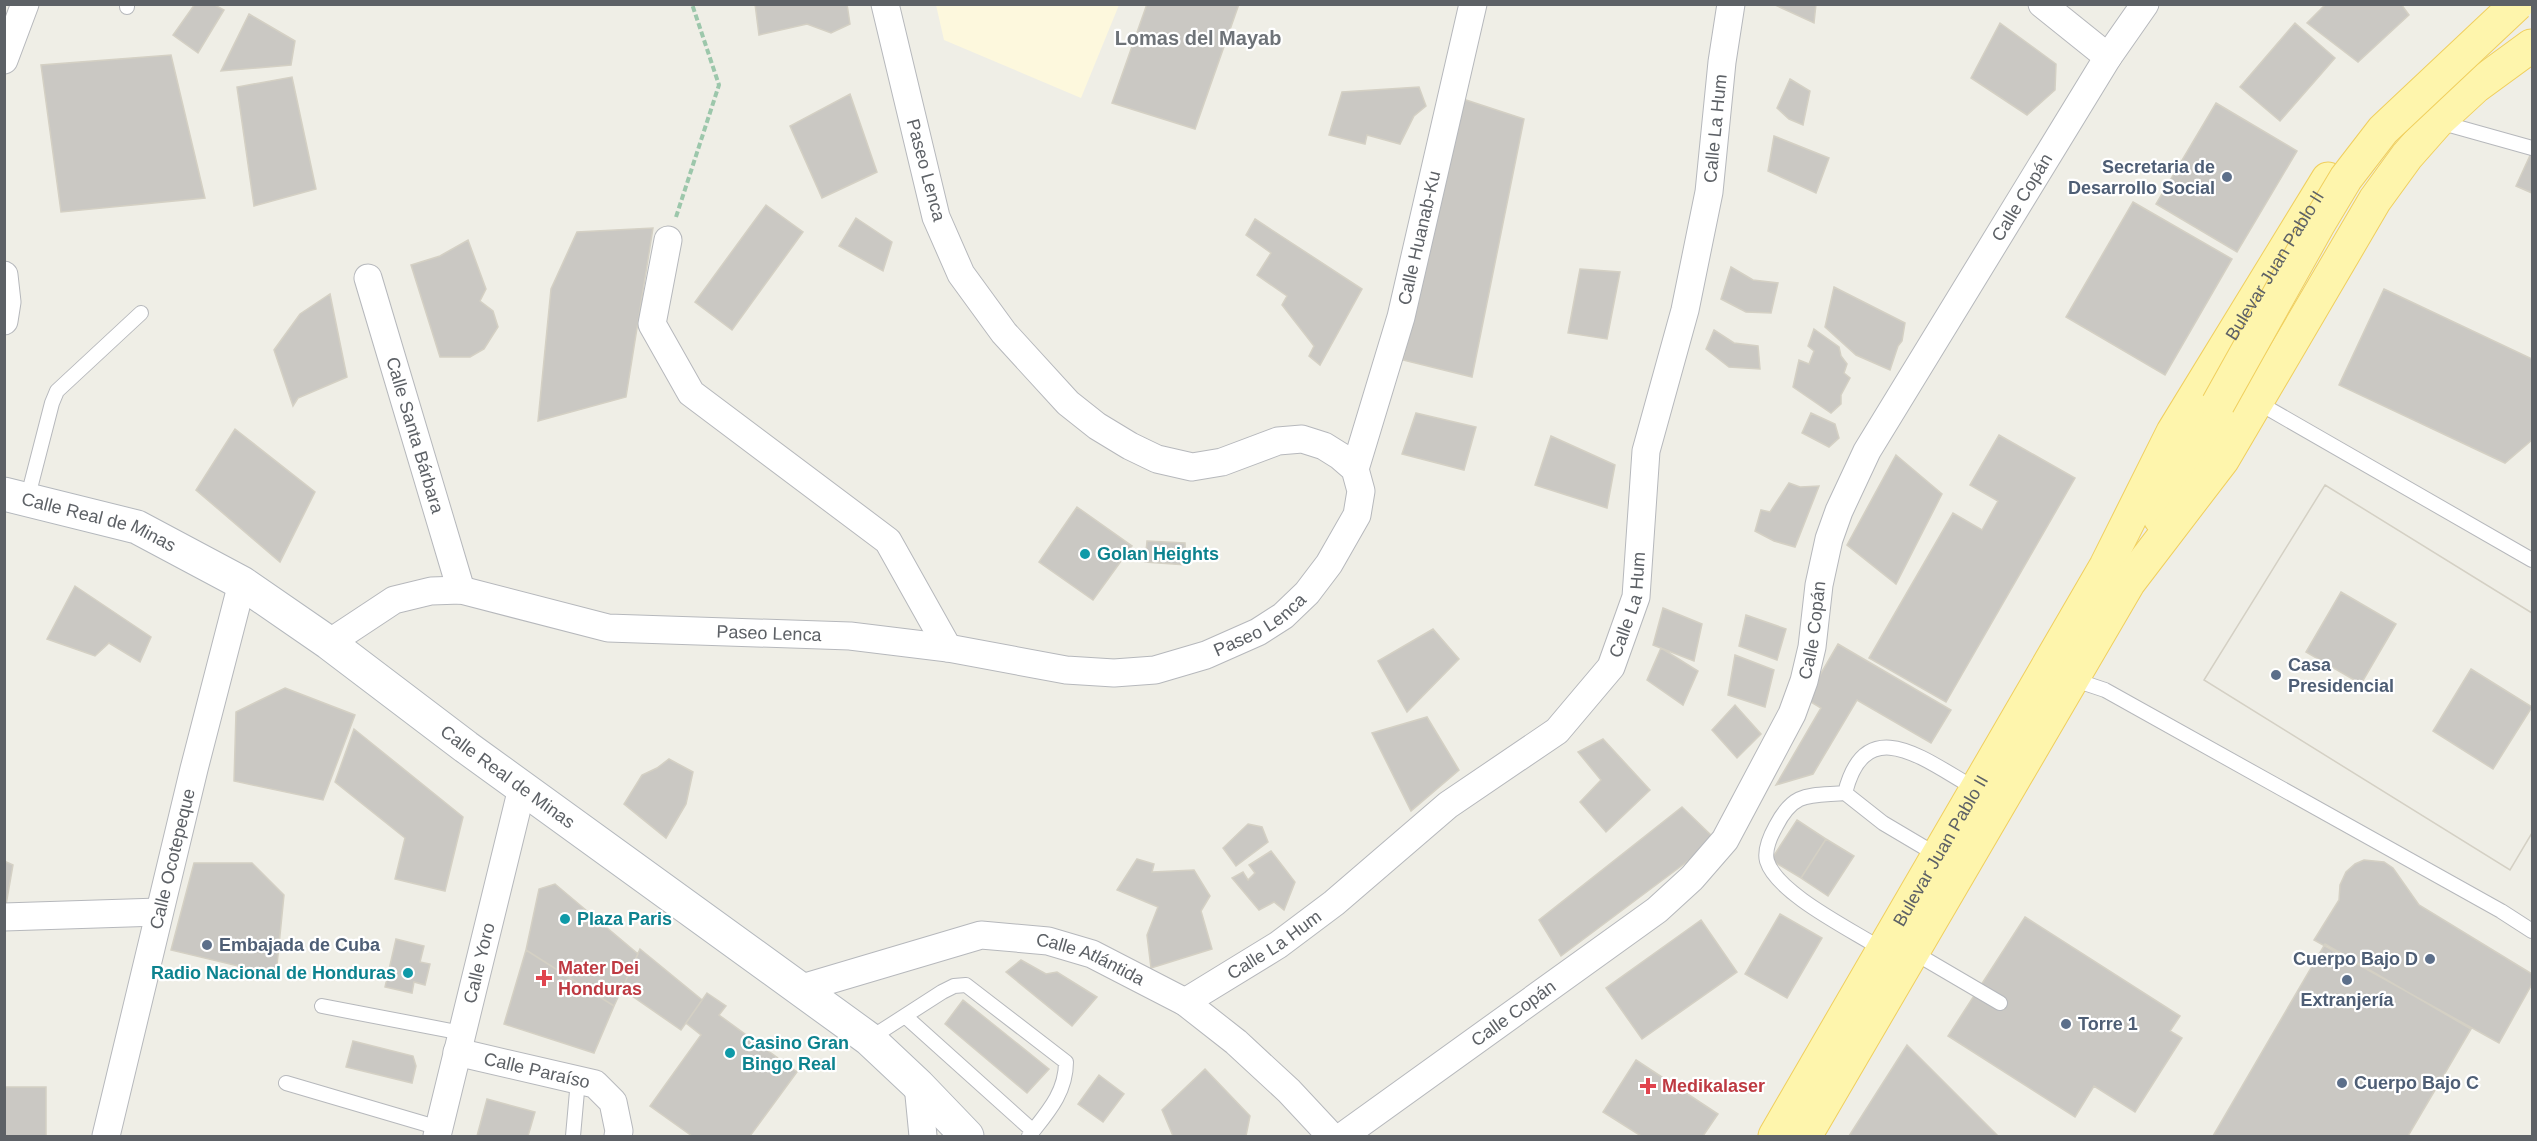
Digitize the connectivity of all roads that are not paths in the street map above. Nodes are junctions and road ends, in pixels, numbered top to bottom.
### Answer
1 (24, 4) edge
2 (885, 4) edge
3 (1473, 4) edge
4 (1731, 4) edge
5 (2042, 4) edge
6 (2145, 4) edge
7 (2494, 4) edge
8 (2502, 4) edge
9 (2517, 4) edge
10 (2532, 46) edge
11 (2108, 57) junction
12 (4, 60) edge
13 (2436, 122) junction
14 (2532, 148) edge
15 (668, 240) road end
16 (4, 275) edge
17 (368, 278) dead end
18 (141, 313) dead end
19 (4, 321) edge
20 (2257, 402) junction
21 (1355, 469) junction
22 (10, 497) edge
23 (2532, 560) edge
24 (2118, 574) junction
25 (242, 583) junction
26 (461, 590) junction
27 (330, 643) junction
28 (948, 648) junction
29 (2072, 679) junction
30 (522, 788) junction
31 (1976, 789) junction
32 (1845, 793) junction
33 (1937, 855) junction
34 (159, 912) junction
35 (4, 917) edge
36 (2532, 931) edge
37 (1898, 951) junction
38 (799, 988) junction
39 (1185, 1002) junction
40 (2000, 1003) dead end
41 (322, 1006) dead end
42 (905, 1016) junction
43 (868, 1039) junction
44 (459, 1042) junction
45 (578, 1080) junction
46 (286, 1083) dead end
47 (918, 1085) junction
48 (437, 1132) edge
49 (1031, 1134) edge
50 (106, 1137) edge
51 (573, 1137) edge
52 (618, 1137) edge
53 (923, 1137) edge
54 (967, 1137) edge
55 (1331, 1137) edge
56 (1343, 1137) edge
57 (1775, 1137) edge
58 (1805, 1137) edge

1 - 12 street
2 - 21 street, Paseo Lenca
3 - 21 street, Calle Huanab-Ku
4 - 39 street, Calle La Hum
5 - 11 street
6 - 11 street, Calle Copán
7 - 24 main road, Bulevar Juan Pablo II
8 - 10 main road
9 - 24 main road, Bulevar Juan Pablo II, bridge
10 - 13 main road, Bulevar Juan Pablo II
11 - 56 street, Calle Copán
13 - 14 lane
13 - 20 main road, Bulevar Juan Pablo II
15 - 28 street
16 - 19 street
17 - 26 street, Calle Santa Bárbara
18 - 22 lane
20 - 23 lane
20 - 24 main road, Bulevar Juan Pablo II
21 - 28 street, Paseo Lenca
22 - 25 street, Calle Real de Minas
24 - 29 main road, Bulevar Juan Pablo II
24 - 31 main road, Bulevar Juan Pablo II
25 - 27 street, Calle Real de Minas
25 - 34 street, Calle Ocotepeque
26 - 27 street, Paseo Lenca
26 - 28 street, Paseo Lenca
27 - 30 street, Calle Real de Minas
29 - 36 lane
29 - 37 main road, Bulevar Juan Pablo II
30 - 38 street, Calle Real de Minas
30 - 44 street, Calle Yoro
31 - 32 lane
31 - 33 main road, Bulevar Juan Pablo II
32 - 33 lane
32 - 37 lane
33 - 37 main road, Bulevar Juan Pablo II
34 - 35 street
34 - 50 street, Calle Ocotepeque
37 - 40 lane
37 - 57 main road, Bulevar Juan Pablo II
37 - 58 main road, Bulevar Juan Pablo II
38 - 39 street, Calle Atlántida
38 - 43 street, Calle Real de Minas
39 - 55 street, Calle Atlántida
41 - 44 lane
42 - 43 lane
42 - 49 lane
42 - 49 lane
43 - 47 street, Calle Real de Minas
44 - 45 street, Calle Paraíso
44 - 48 street, Calle Yoro
45 - 51 lane
45 - 52 street, Calle Paraíso
46 - 48 lane
47 - 53 street
47 - 54 street, Calle Real de Minas

